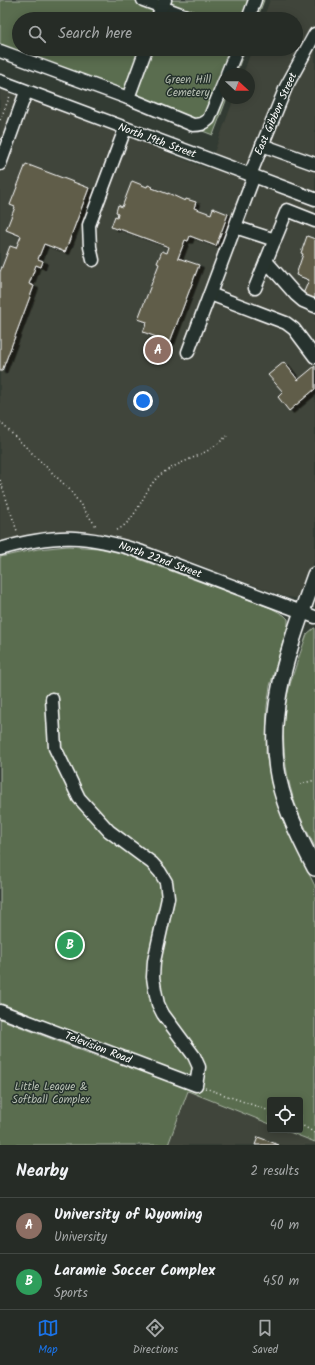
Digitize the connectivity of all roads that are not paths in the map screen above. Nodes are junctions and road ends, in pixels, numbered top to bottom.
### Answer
1 (143, 0) edge
2 (255, 0) edge
3 (163, 4) edge
4 (180, 12) edge
5 (251, 12) edge
6 (313, 40) edge
7 (0, 51) edge
8 (12, 55) edge
9 (14, 56) edge
10 (143, 56) edge
11 (234, 56) edge
12 (229, 68) edge
13 (0, 81) edge
14 (26, 92) junction
15 (219, 95) edge
16 (128, 98) junction
17 (125, 129) junction
18 (262, 144) junction
19 (0, 164) edge
20 (315, 164) edge
21 (252, 176) junction
22 (315, 199) edge
23 (315, 221) edge
24 (235, 227) junction
25 (275, 240) junction
26 (94, 260) dead end
27 (266, 261) junction
28 (255, 288) dead end
29 (210, 294) junction
30 (315, 306) edge
31 (188, 352) dead end
32 (315, 357) edge
33 (0, 549) edge
34 (315, 575) edge
35 (308, 614) edge
36 (52, 699) dead end
37 (315, 868) edge
38 (0, 1011) edge

1 - 3 street
2 - 5 street
3 - 4 street
6 - 18 street, East Gibbon Street
7 - 8 street
9 - 16 street
10 - 16 street
11 - 12 street
13 - 14 street, North 19th Street
14 - 17 street, North 19th Street
14 - 19 street
15 - 16 street
17 - 21 street, North 19th Street
17 - 26 street
18 - 20 street
18 - 21 street, East Gibbon Street
21 - 22 street, North 19th Street
21 - 24 street, East Gibbon Street
23 - 25 street
24 - 25 street
24 - 29 street, East Gibbon Street
25 - 27 street
27 - 28 street
27 - 30 street
29 - 31 street, East Gibbon Street
29 - 32 street
33 - 35 street, North 22nd Street
34 - 35 main road
35 - 37 main road
36 - 38 street, Television Road

